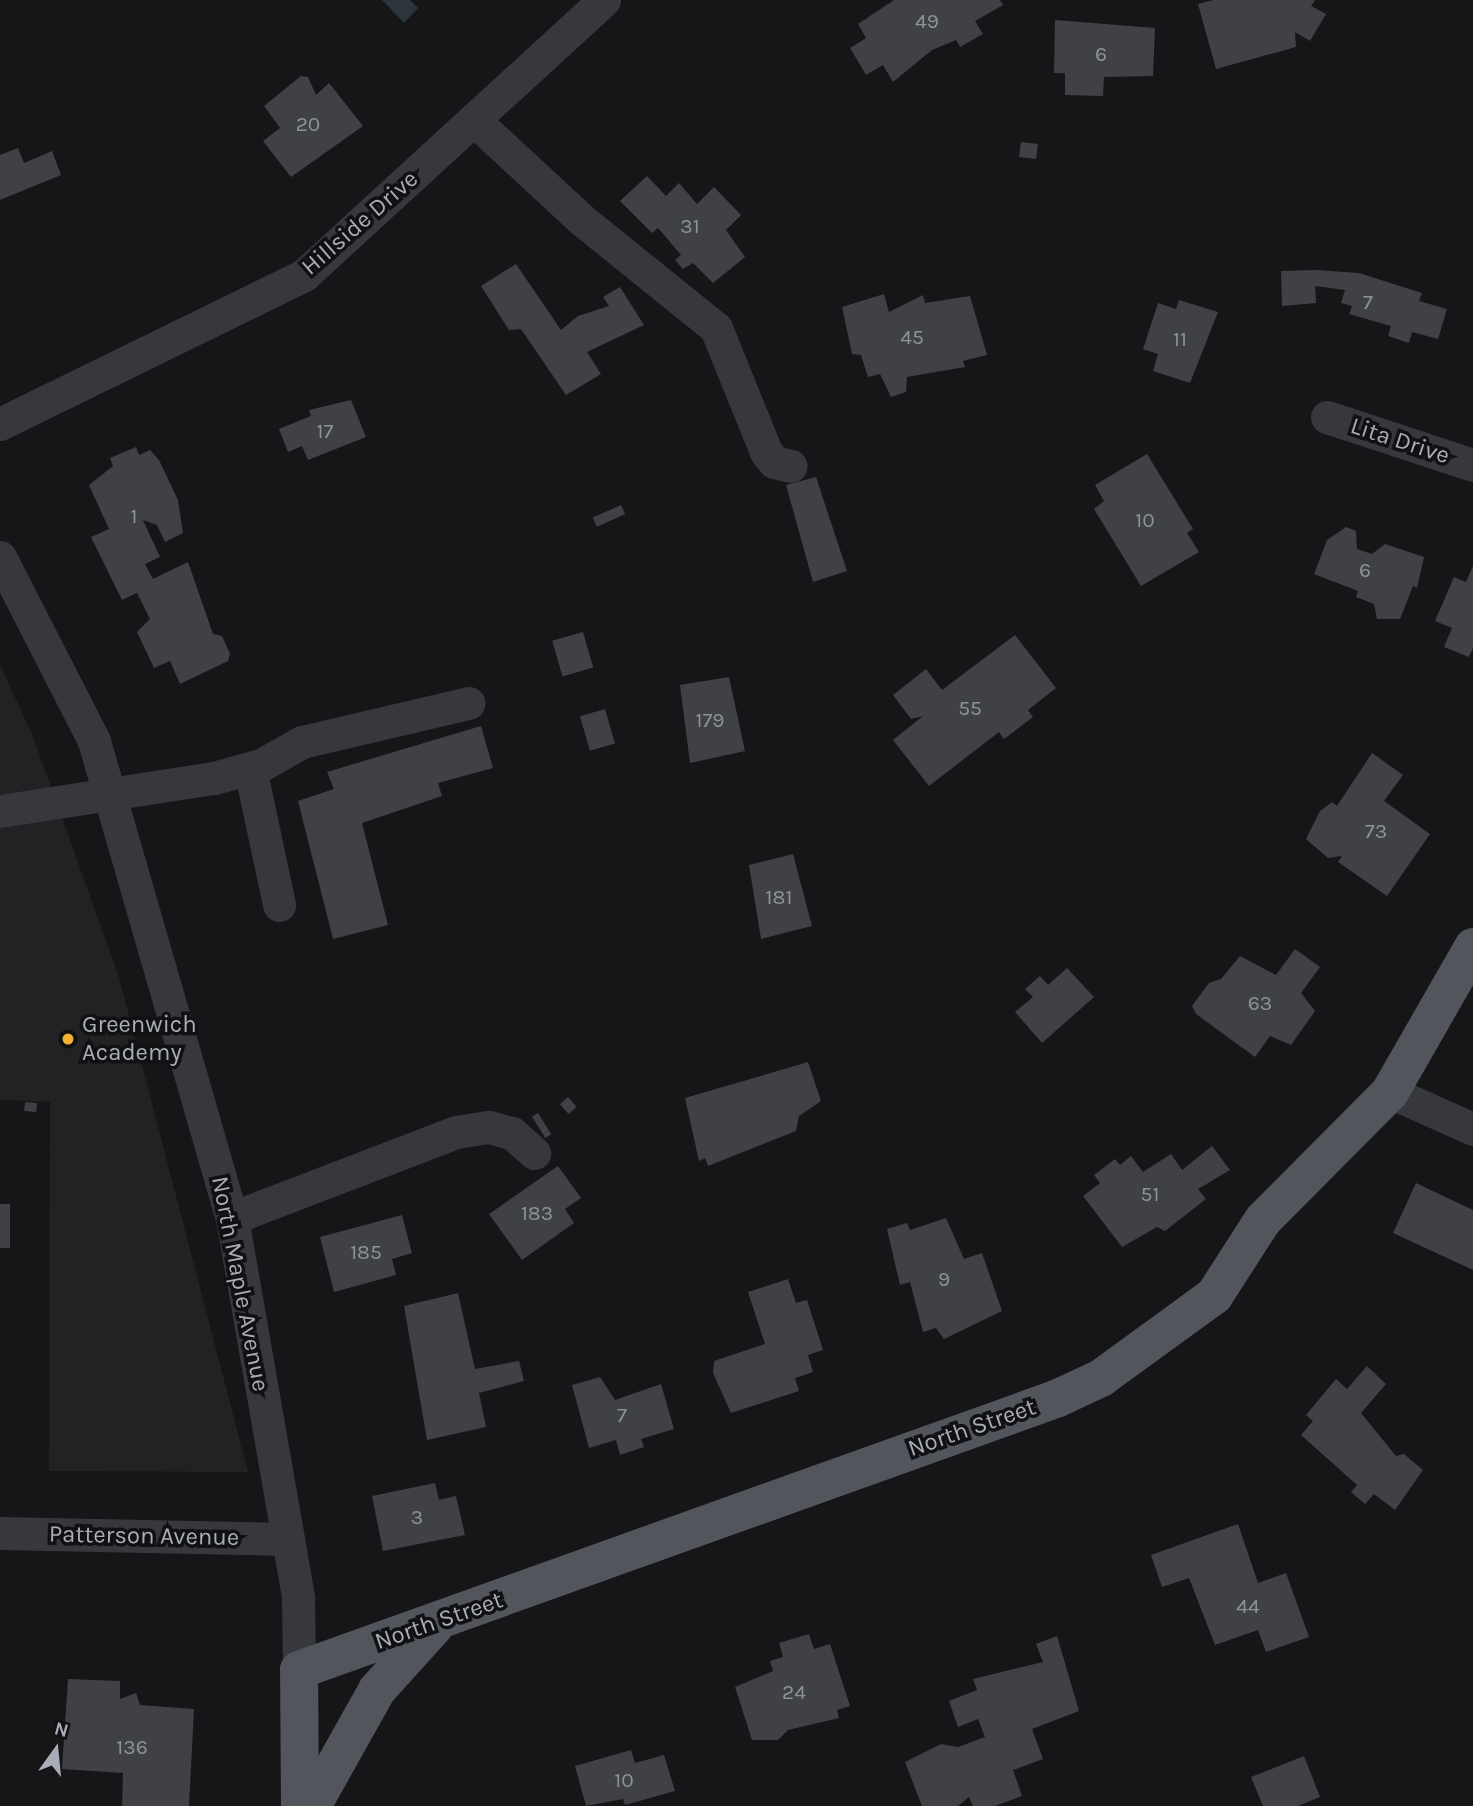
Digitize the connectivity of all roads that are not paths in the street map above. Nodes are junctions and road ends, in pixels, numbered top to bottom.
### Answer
1 (604, 0) edge
2 (475, 121) junction
3 (1327, 417) dead end
4 (0, 424) edge
5 (1473, 465) edge
6 (791, 466) dead end
7 (0, 558) edge
8 (468, 703) dead end
9 (250, 768) junction
10 (109, 796) junction
11 (0, 811) edge
12 (279, 905) dead end
13 (1473, 947) edge
14 (1390, 1092) junction
15 (1473, 1129) edge
16 (534, 1153) dead end
17 (232, 1217) junction
18 (0, 1533) edge
19 (288, 1539) junction
20 (440, 1622) junction
21 (299, 1670) junction
22 (300, 1806) edge
23 (312, 1806) edge

1 - 2 street, Hillside Drive
2 - 4 street, Hillside Drive
2 - 6 street
3 - 5 street, Lita Drive
7 - 10 street, North Maple Avenue
8 - 9 street
9 - 10 street
9 - 12 street
10 - 11 street
10 - 17 street, North Maple Avenue
13 - 14 main road, North Street
14 - 15 street
14 - 20 main road, North Street
16 - 17 street
17 - 19 street, North Maple Avenue
18 - 19 street, Patterson Avenue
19 - 21 street, North Maple Avenue
20 - 21 main road, North Street
20 - 23 main road
21 - 22 main road

